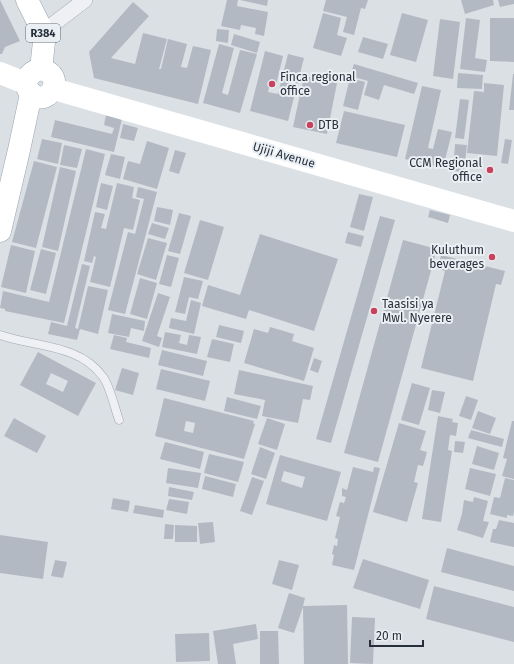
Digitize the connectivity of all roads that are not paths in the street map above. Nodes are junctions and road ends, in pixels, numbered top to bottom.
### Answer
1 (27, 0) edge
2 (85, 0) edge
3 (43, 32) junction
4 (0, 73) edge
5 (32, 82) junction
6 (514, 221) edge
7 (0, 231) edge
8 (0, 335) edge
9 (119, 420) dead end

1 - 3 main road, R384
2 - 3 street
3 - 5 main road, R384
4 - 5 main road
5 - 6 main road, Ujiji Avenue
5 - 7 main road, R384
8 - 9 lane

